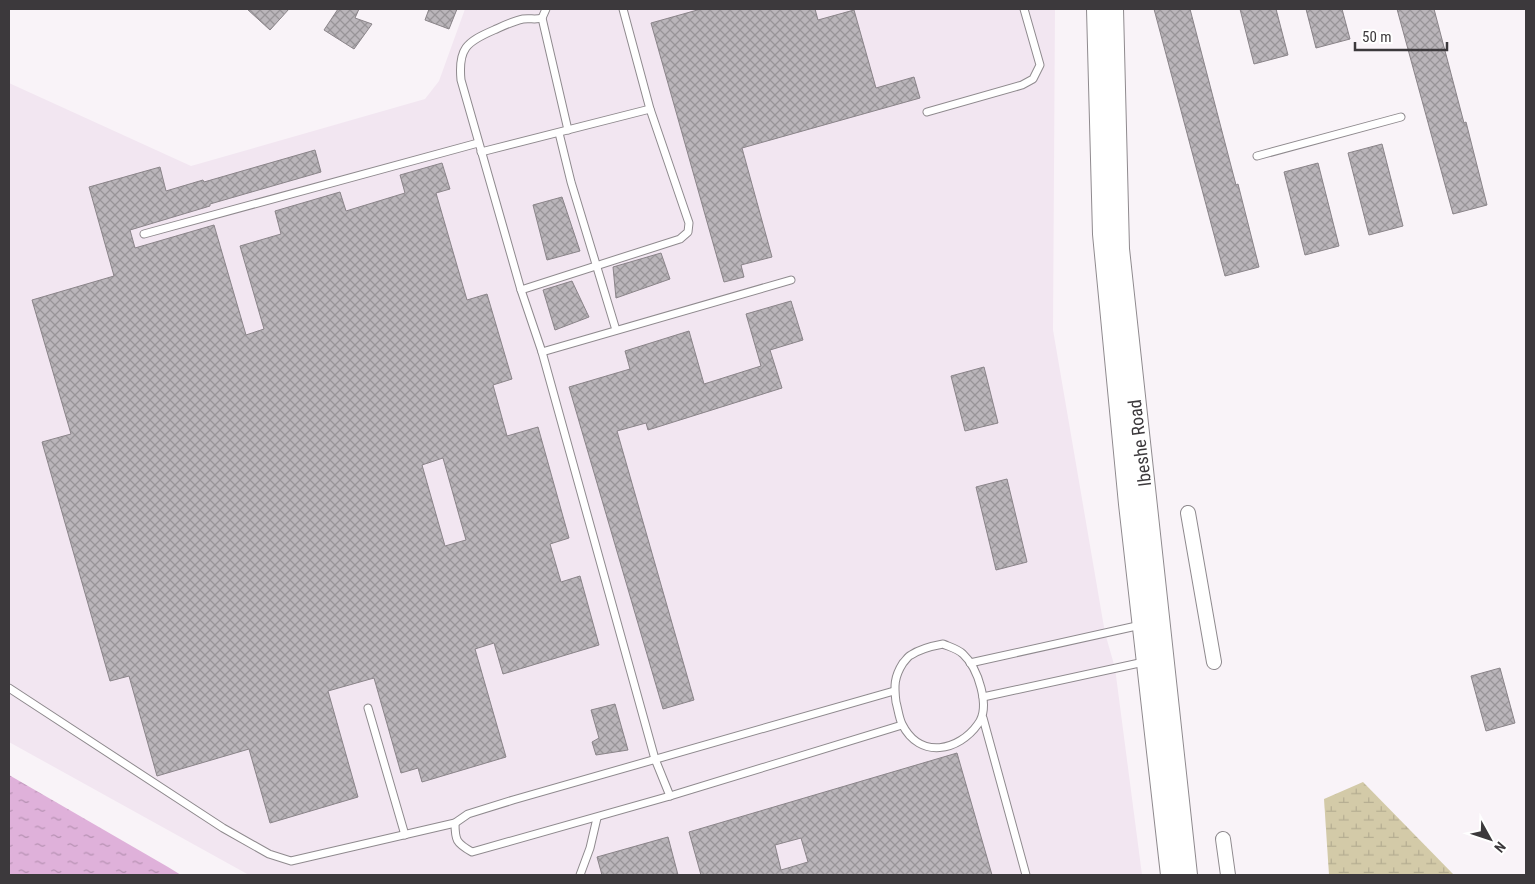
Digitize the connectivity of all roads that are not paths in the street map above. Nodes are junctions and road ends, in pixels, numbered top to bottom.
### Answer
1 (546, 9) edge
2 (623, 9) edge
3 (1024, 9) edge
4 (1097, 9) edge
5 (1113, 9) edge
6 (542, 18) junction
7 (650, 109) junction
8 (927, 112) dead end
9 (1401, 117) dead end
10 (568, 130) junction
11 (559, 133) junction
12 (478, 143) junction
13 (481, 152) junction
14 (1257, 156) dead end
15 (144, 234) dead end
16 (597, 265) junction
17 (791, 280) dead end
18 (521, 290) junction
19 (616, 330) junction
20 (542, 352) junction
21 (1188, 513) dead end
22 (1142, 625) junction
23 (1146, 661) junction
24 (1214, 662) dead end
25 (970, 663) junction
26 (9, 688) edge
27 (894, 691) junction
28 (983, 697) junction
29 (368, 708) dead end
30 (983, 718) junction
31 (902, 725) junction
32 (655, 759) junction
33 (670, 796) junction
34 (597, 818) junction
35 (455, 823) junction
36 (405, 835) junction
37 (1223, 839) dead end
38 (580, 875) edge
39 (1026, 875) edge
40 (1171, 875) edge
41 (1187, 875) edge
42 (1228, 875) edge

1 - 6 lane
2 - 7 lane
3 - 8 lane
4 - 22 main road, Ibeshe Road
5 - 41 main road, Ibeshe Road
6 - 10 lane
6 - 12 lane
7 - 10 lane
7 - 16 lane
9 - 14 lane
10 - 11 lane
11 - 13 lane
11 - 16 lane
12 - 13 lane
12 - 15 lane
13 - 18 lane
16 - 18 lane
16 - 19 lane
17 - 19 lane
18 - 20 lane
19 - 20 lane
20 - 32 lane
21 - 24 street
22 - 23 main road, Ibeshe Road
22 - 25 lane
23 - 28 lane
23 - 40 main road, Ibeshe Road
25 - 27 lane
25 - 28 lane
26 - 36 lane
27 - 31 lane
27 - 32 lane
28 - 30 lane
29 - 36 lane
30 - 31 lane
30 - 39 lane
31 - 33 lane
32 - 33 lane
32 - 35 lane
33 - 34 lane
34 - 35 lane
34 - 38 lane
35 - 36 lane
37 - 42 street

